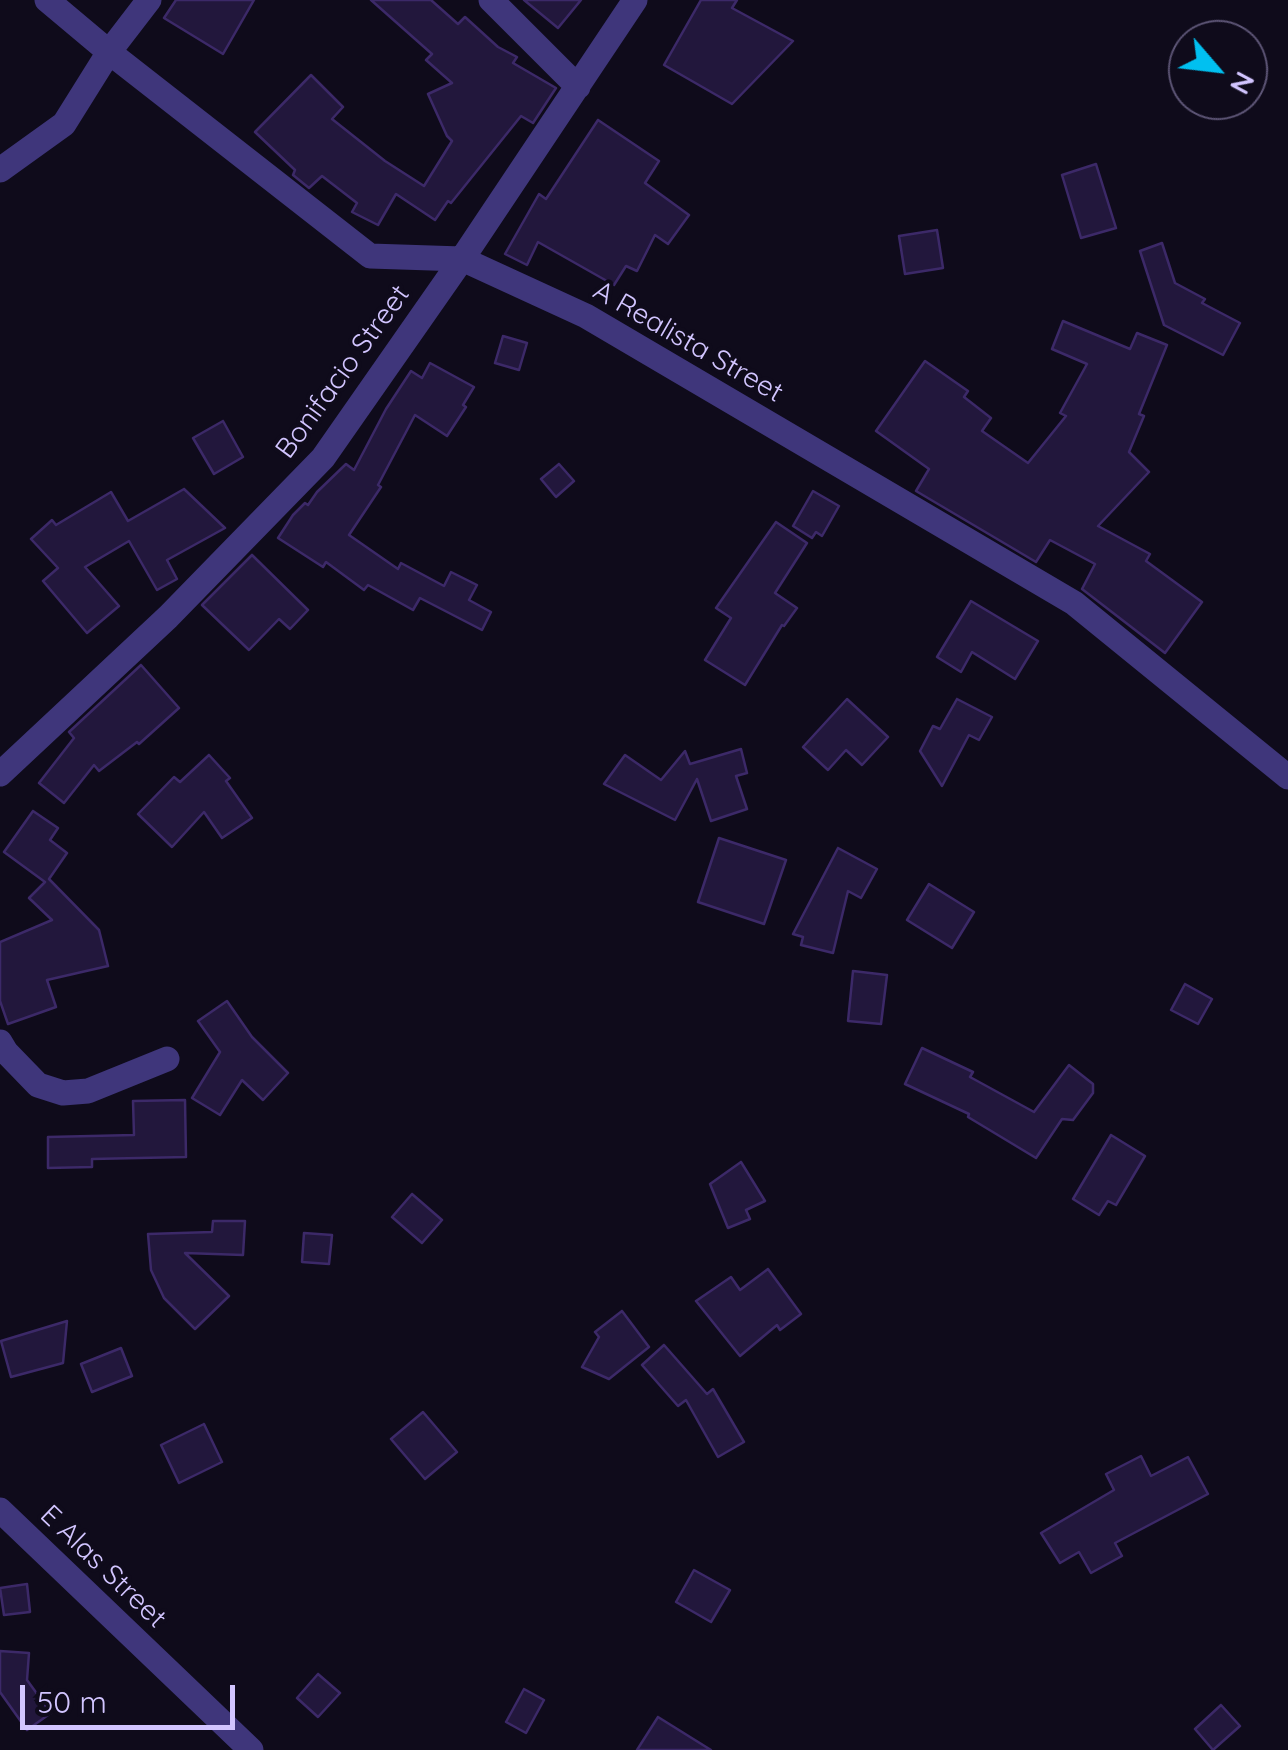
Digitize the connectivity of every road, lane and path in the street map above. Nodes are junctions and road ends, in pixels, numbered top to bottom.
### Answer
1 (47, 0) edge
2 (149, 0) edge
3 (491, 0) edge
4 (636, 0) edge
5 (109, 52) junction
6 (578, 86) junction
7 (0, 170) edge
8 (462, 260) junction
9 (0, 774) edge
10 (1288, 777) edge
11 (0, 1042) edge
12 (166, 1060) dead end
13 (0, 1510) edge
14 (252, 1750) edge

1 - 5 street, A Realista Street
2 - 5 street
3 - 6 street
4 - 6 street, Bonifacio Street
5 - 7 street
5 - 8 street, A Realista Street
6 - 8 street, Bonifacio Street
8 - 9 street, Bonifacio Street
8 - 10 street, A Realista Street
11 - 12 street
13 - 14 street, E Alas Street

